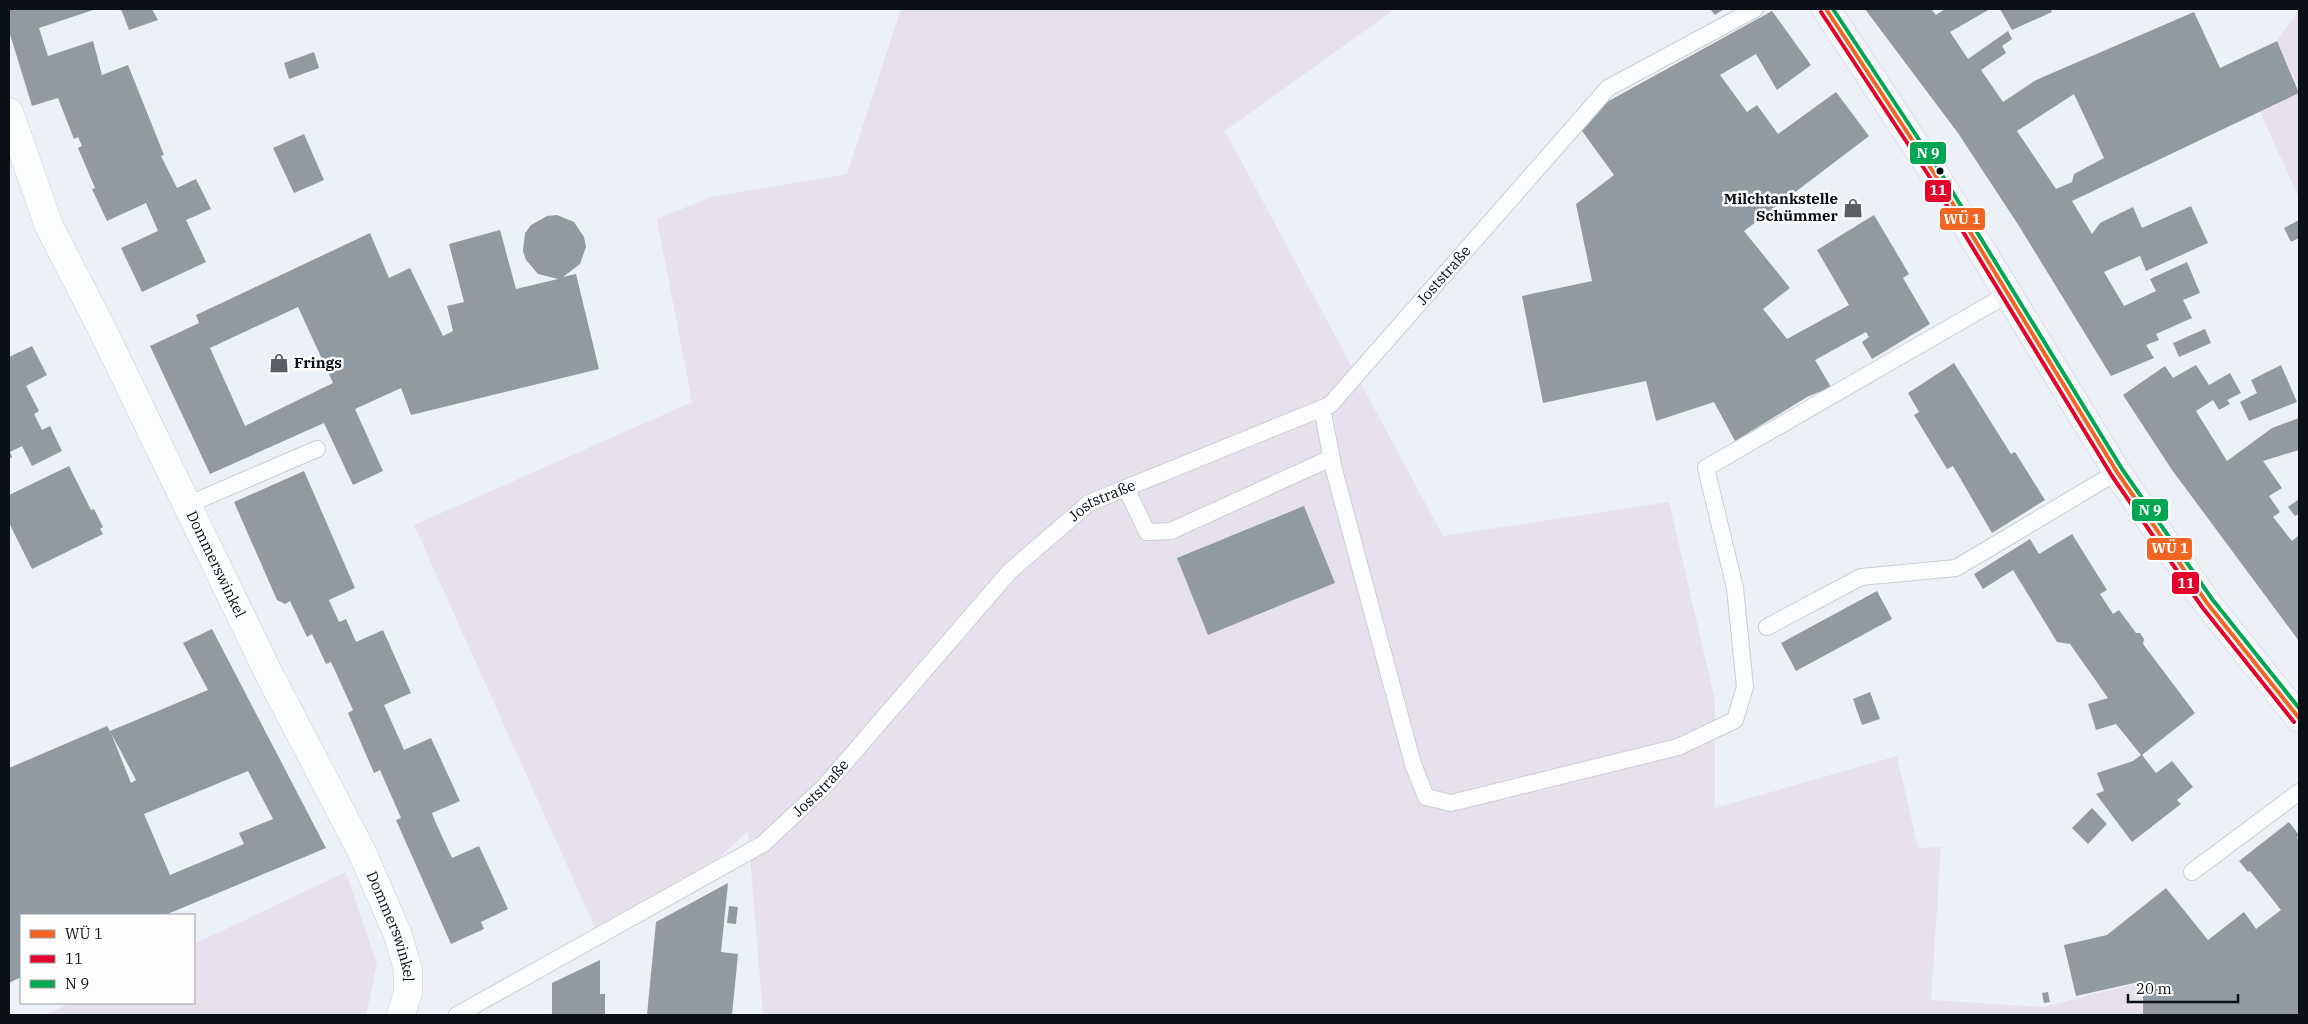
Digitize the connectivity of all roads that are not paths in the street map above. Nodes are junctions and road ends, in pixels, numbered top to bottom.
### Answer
1 (1755, 9) edge
2 (1826, 9) edge
3 (9, 112) edge
4 (2008, 294) junction
5 (1322, 408) junction
6 (317, 449) dead end
7 (1331, 458) junction
8 (2117, 472) junction
9 (1126, 488) junction
10 (187, 505) junction
11 (1767, 627) dead end
12 (2299, 718) edge
13 (2299, 792) edge
14 (2192, 872) dead end
15 (401, 1015) edge
16 (458, 1015) edge

1 - 5 lane, Joststraße
2 - 4 main road
3 - 10 street, Dommerswinkel
4 - 7 lane
4 - 8 main road
5 - 7 lane
5 - 9 lane, Joststraße
6 - 10 lane
7 - 9 lane
8 - 11 lane
8 - 12 main road
9 - 16 lane, Joststraße
10 - 15 street, Dommerswinkel
13 - 14 lane

